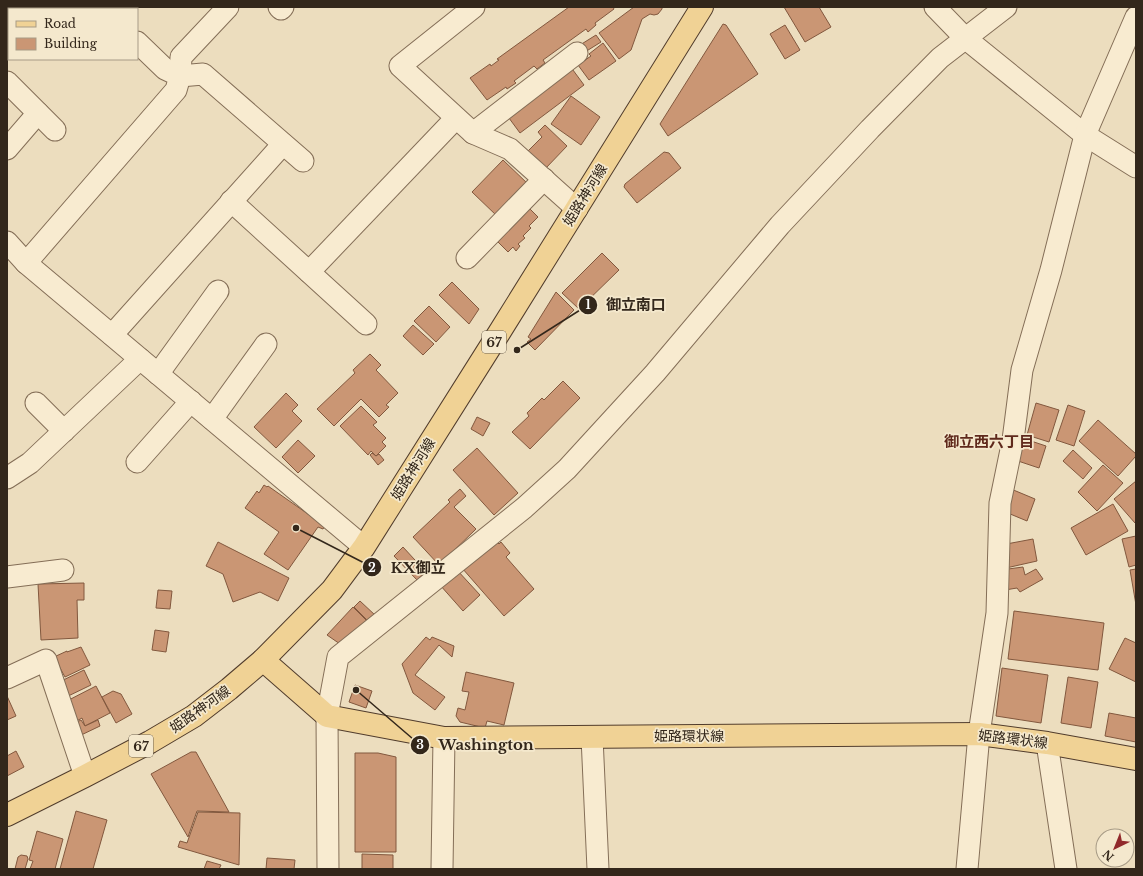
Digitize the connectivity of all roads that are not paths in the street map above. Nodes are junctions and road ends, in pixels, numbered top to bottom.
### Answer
1 (228, 7) edge
2 (278, 7) edge
3 (283, 7) edge
4 (474, 7) edge
5 (702, 7) edge
6 (935, 7) edge
7 (1006, 7) edge
8 (1136, 17) edge
9 (965, 38) junction
10 (138, 43) edge
11 (577, 53) dead end
12 (180, 76) junction
13 (7, 82) edge
14 (38, 113) junction
15 (456, 118) junction
16 (55, 130) dead end
17 (473, 133) junction
18 (1085, 135) junction
19 (283, 144) junction
20 (7, 149) edge
21 (303, 161) dead end
22 (1136, 167) edge
23 (544, 179) junction
24 (231, 201) junction
25 (577, 209) junction
26 (7, 242) edge
27 (467, 258) dead end
28 (26, 263) junction
29 (309, 272) junction
30 (218, 291) dead end
31 (366, 324) dead end
32 (112, 335) junction
33 (266, 344) dead end
34 (140, 359) junction
35 (158, 374) junction
36 (191, 401) junction
37 (36, 403) dead end
38 (212, 419) junction
39 (64, 431) junction
40 (137, 462) dead end
41 (7, 478) edge
42 (364, 547) junction
43 (63, 570) dead end
44 (7, 577) edge
45 (263, 660) junction
46 (7, 678) edge
47 (327, 716) junction
48 (979, 734) junction
49 (592, 737) junction
50 (444, 738) junction
51 (1047, 743) junction
52 (1136, 759) edge
53 (85, 776) junction
54 (7, 815) edge
55 (328, 869) edge
56 (442, 869) edge
57 (598, 869) edge
58 (967, 869) edge
59 (1066, 869) edge

1 - 12 street
2 - 3 street
4 - 15 street
5 - 25 main road, 姫路神河線 / 67
6 - 9 street
7 - 9 street
8 - 18 street
9 - 18 street
9 - 47 street
10 - 12 street
11 - 17 street
12 - 19 street
12 - 28 street
13 - 14 street
14 - 16 street
14 - 20 street
15 - 17 street
15 - 29 street
17 - 23 street
18 - 22 street
18 - 48 street
19 - 21 street
19 - 24 street
23 - 25 street
23 - 27 street
24 - 29 street
24 - 32 street
25 - 42 main road, 姫路神河線 / 67
26 - 28 street
28 - 32 street
29 - 31 street
30 - 35 street
32 - 34 street
33 - 38 street
34 - 35 street
34 - 39 street
35 - 36 street
36 - 38 street
36 - 40 street
37 - 39 street
38 - 42 street
39 - 41 street
42 - 45 main road, 姫路神河線 / 67
43 - 44 street
45 - 47 main road
45 - 53 main road, 姫路神河線 / 67
46 - 53 street
47 - 50 main road, 姫路環状線
47 - 55 street
48 - 49 main road, 姫路環状線
48 - 51 main road, 姫路環状線
48 - 58 street
49 - 50 main road, 姫路環状線
49 - 57 street
50 - 56 street
51 - 52 main road, 姫路環状線
51 - 59 street
53 - 54 main road, 姫路神河線 / 67

